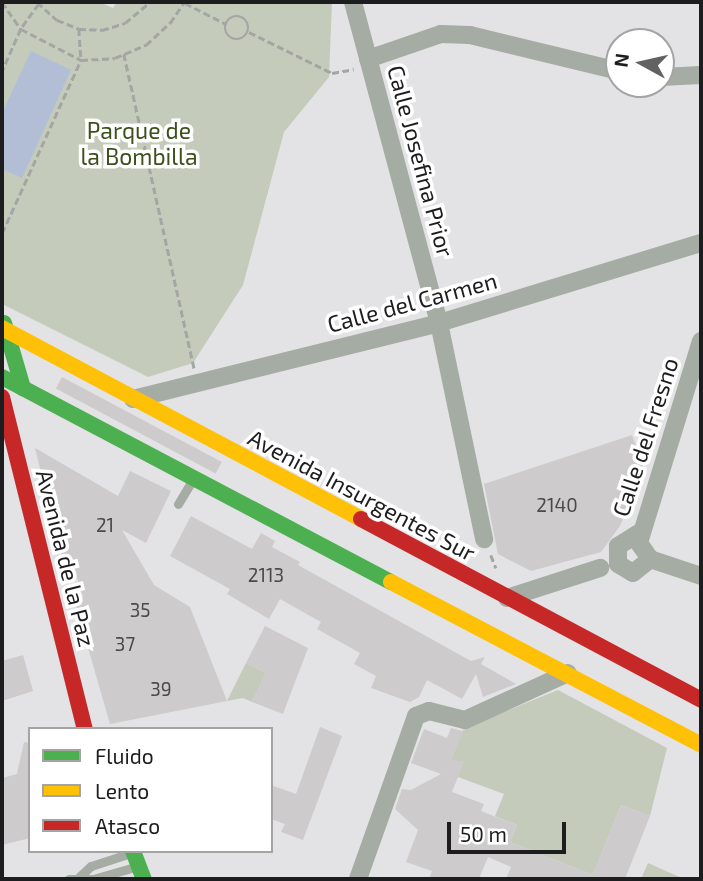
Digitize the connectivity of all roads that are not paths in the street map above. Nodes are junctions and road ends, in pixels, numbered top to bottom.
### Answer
1 (353, 2) edge
2 (368, 59) junction
3 (605, 68) edge
4 (701, 75) edge
5 (675, 76) edge
6 (701, 243) edge
7 (439, 323) junction
8 (3, 324) edge
9 (701, 341) edge
10 (2, 377) edge
11 (23, 388) junction
12 (133, 399) junction
13 (2, 400) edge
14 (6, 430) edge
15 (194, 477) junction
16 (178, 504) dead end
17 (484, 539) dead end
18 (600, 568) dead end
19 (701, 576) edge
20 (508, 598) junction
21 (568, 673) junction
22 (701, 700) edge
23 (84, 727) edge
24 (701, 745) edge
25 (138, 862) edge
26 (79, 877) junction
27 (69, 879) edge
28 (358, 879) edge

1 - 2 street, Calle Josefina Prior
2 - 3 street
2 - 7 street, Calle Josefina Prior
4 - 5 street
6 - 7 street, Calle del Carmen
7 - 12 street, Calle del Carmen
7 - 17 street, Calle Josefina Prior
8 - 11 main road
8 - 12 main road, Avenida Insurgentes Sur
9 - 19 street, Calle del Fresno
10 - 11 main road
11 - 15 main road
12 - 20 main road, Avenida Insurgentes Sur
13 - 14 main road, Avenida de la Paz
14 - 23 main road, Avenida de la Paz
15 - 16 lane
15 - 21 main road
18 - 20 street
20 - 22 main road, Avenida Insurgentes Sur
21 - 24 main road
21 - 28 street
25 - 26 lane
25 - 26 lane
26 - 27 lane

